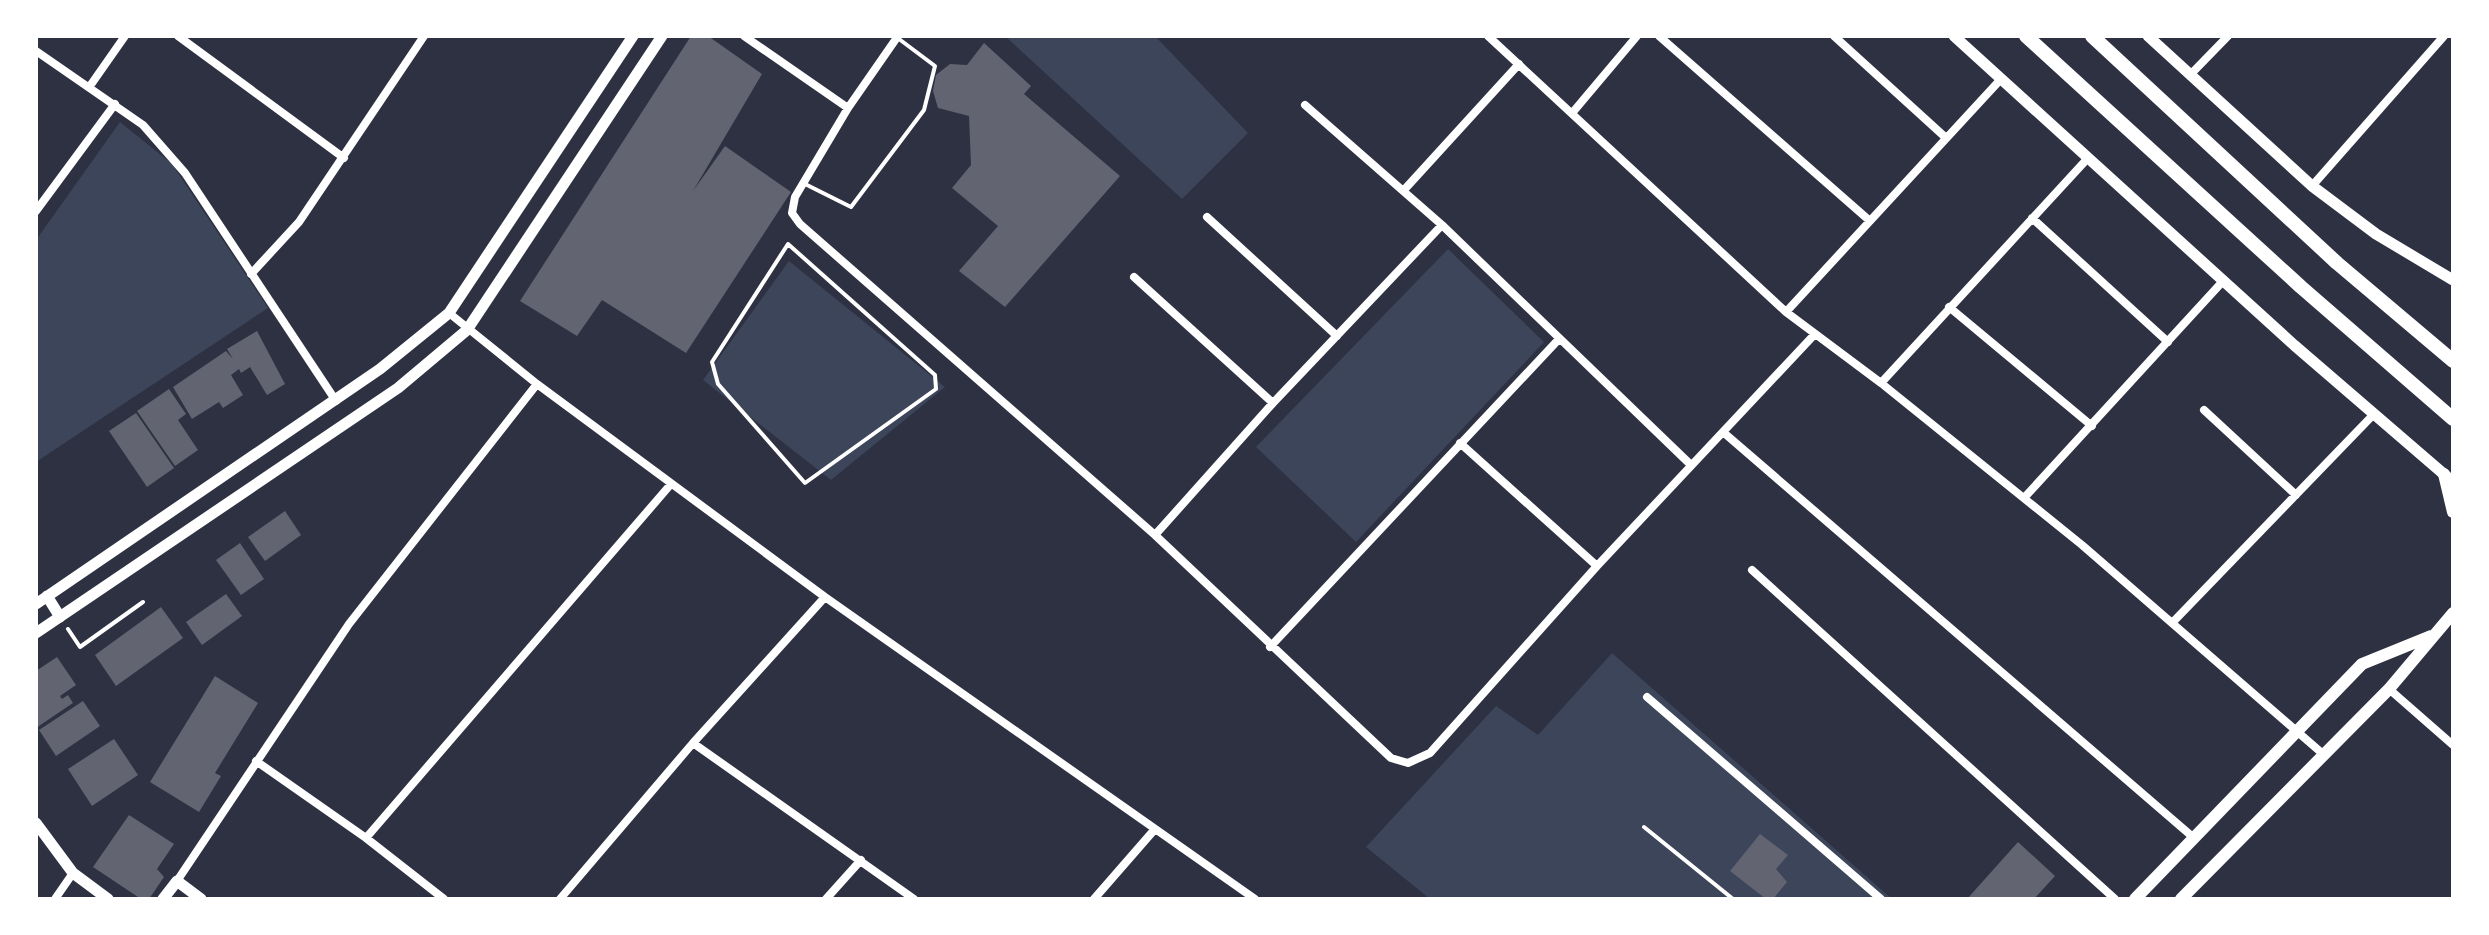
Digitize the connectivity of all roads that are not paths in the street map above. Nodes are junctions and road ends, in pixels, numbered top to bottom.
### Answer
1 (125, 36) edge
2 (178, 36) edge
3 (424, 36) edge
4 (633, 36) edge
5 (662, 36) edge
6 (744, 36) edge
7 (1488, 36) edge
8 (1637, 36) edge
9 (1659, 36) edge
10 (1834, 36) edge
11 (1954, 36) edge
12 (2026, 36) edge
13 (2092, 36) edge
14 (2148, 36) edge
15 (2228, 36) edge
16 (2444, 36) edge
17 (898, 37) edge
18 (36, 51) edge
19 (1519, 64) junction
20 (2190, 75) junction
21 (2001, 79) junction
22 (90, 86) junction
23 (115, 104) junction
24 (1305, 105) dead end
25 (848, 108) junction
26 (1573, 112) junction
27 (1945, 137) junction
28 (344, 158) junction
29 (2088, 158) junction
30 (803, 183) junction
31 (2312, 186) junction
32 (1404, 190) junction
33 (36, 211) edge
34 (1207, 217) dead end
35 (2032, 218) junction
36 (1870, 221) junction
37 (1442, 225) junction
38 (251, 274) junction
39 (1134, 277) dead end
40 (2224, 280) junction
41 (2453, 280) edge
42 (1949, 307) junction
43 (1786, 312) junction
44 (449, 313) junction
45 (467, 330) junction
46 (1814, 335) junction
47 (1337, 336) junction
48 (1559, 339) junction
49 (2168, 342) junction
50 (2453, 361) edge
51 (1881, 383) junction
52 (537, 384) junction
53 (336, 401) junction
54 (1273, 403) junction
55 (2204, 410) dead end
56 (2374, 414) junction
57 (2453, 419) edge
58 (2092, 426) junction
59 (1723, 432) junction
60 (1460, 443) junction
61 (1691, 465) junction
62 (2448, 478) edge
63 (671, 484) junction
64 (2296, 495) junction
65 (2024, 498) junction
66 (2453, 512) edge
67 (1155, 535) junction
68 (1597, 566) junction
69 (1752, 570) dead end
70 (47, 596) junction
71 (825, 597) junction
72 (36, 604) edge
73 (2453, 613) edge
74 (60, 617) junction
75 (2173, 622) junction
76 (36, 633) edge
77 (2431, 636) junction
78 (1270, 647) junction
79 (2389, 689) junction
80 (1647, 697) dead end
81 (2298, 732) junction
82 (693, 743) junction
83 (2453, 745) edge
84 (2323, 754) junction
85 (256, 761) junction
86 (36, 823) edge
87 (1644, 827) dead end
88 (1155, 829) junction
89 (366, 838) junction
90 (2194, 838) junction
91 (861, 860) junction
92 (73, 873) junction
93 (177, 881) junction
94 (55, 899) edge
95 (108, 899) edge
96 (163, 899) edge
97 (201, 899) edge
98 (444, 899) edge
99 (560, 899) edge
100 (826, 899) edge
101 (914, 899) edge
102 (1094, 899) edge
103 (1255, 899) edge
104 (1733, 899) edge
105 (1881, 899) edge
106 (2115, 899) edge
107 (2135, 899) edge
108 (2181, 899) edge

1 - 22 street
2 - 28 street
3 - 28 street
4 - 44 street
5 - 45 street
6 - 25 street
7 - 19 street
8 - 26 street
9 - 36 street
10 - 27 street
11 - 21 street
12 - 57 highway
13 - 50 highway
14 - 20 street
15 - 20 street
16 - 31 street
17 - 25 street
17 - 30 lane
18 - 22 street
19 - 26 street
19 - 32 street
20 - 31 street
21 - 27 street
21 - 29 street
22 - 23 street
23 - 33 street
23 - 38 street
24 - 32 street
25 - 30 street
26 - 43 street
27 - 36 street
28 - 38 street
29 - 35 street
29 - 40 street
30 - 67 street
31 - 41 street
32 - 37 street
34 - 47 street
35 - 42 street
35 - 49 street
36 - 43 street
37 - 47 street
37 - 48 street
38 - 53 street
39 - 54 street
40 - 49 street
40 - 56 street
42 - 51 street
42 - 58 street
43 - 46 street
44 - 45 street
44 - 53 street
45 - 52 street
45 - 74 street
46 - 51 street
46 - 59 street
47 - 54 street
48 - 60 street
48 - 61 street
49 - 58 street
51 - 65 street
52 - 63 street
52 - 85 street
53 - 70 street
54 - 67 street
55 - 64 street
56 - 62 street
56 - 64 street
58 - 65 street
59 - 61 street
59 - 90 street
60 - 68 street
60 - 78 street
61 - 68 street
62 - 66 main road
63 - 71 street
63 - 89 street
64 - 75 street
65 - 75 street
67 - 78 street
68 - 78 street
69 - 106 street
70 - 72 street
70 - 74 street
71 - 82 street
71 - 88 street
73 - 77 main road
74 - 76 street
75 - 81 street
77 - 79 main road
77 - 81 main road
79 - 83 street
79 - 84 main road
80 - 105 street
81 - 84 street
81 - 90 main road
82 - 91 street
82 - 99 street
84 - 108 main road
85 - 89 street
85 - 93 street
86 - 92 street
87 - 104 lane
88 - 102 street
88 - 103 street
89 - 98 street
90 - 107 main road
91 - 100 street
91 - 101 street
92 - 94 street
92 - 95 street
93 - 96 street
93 - 97 street

